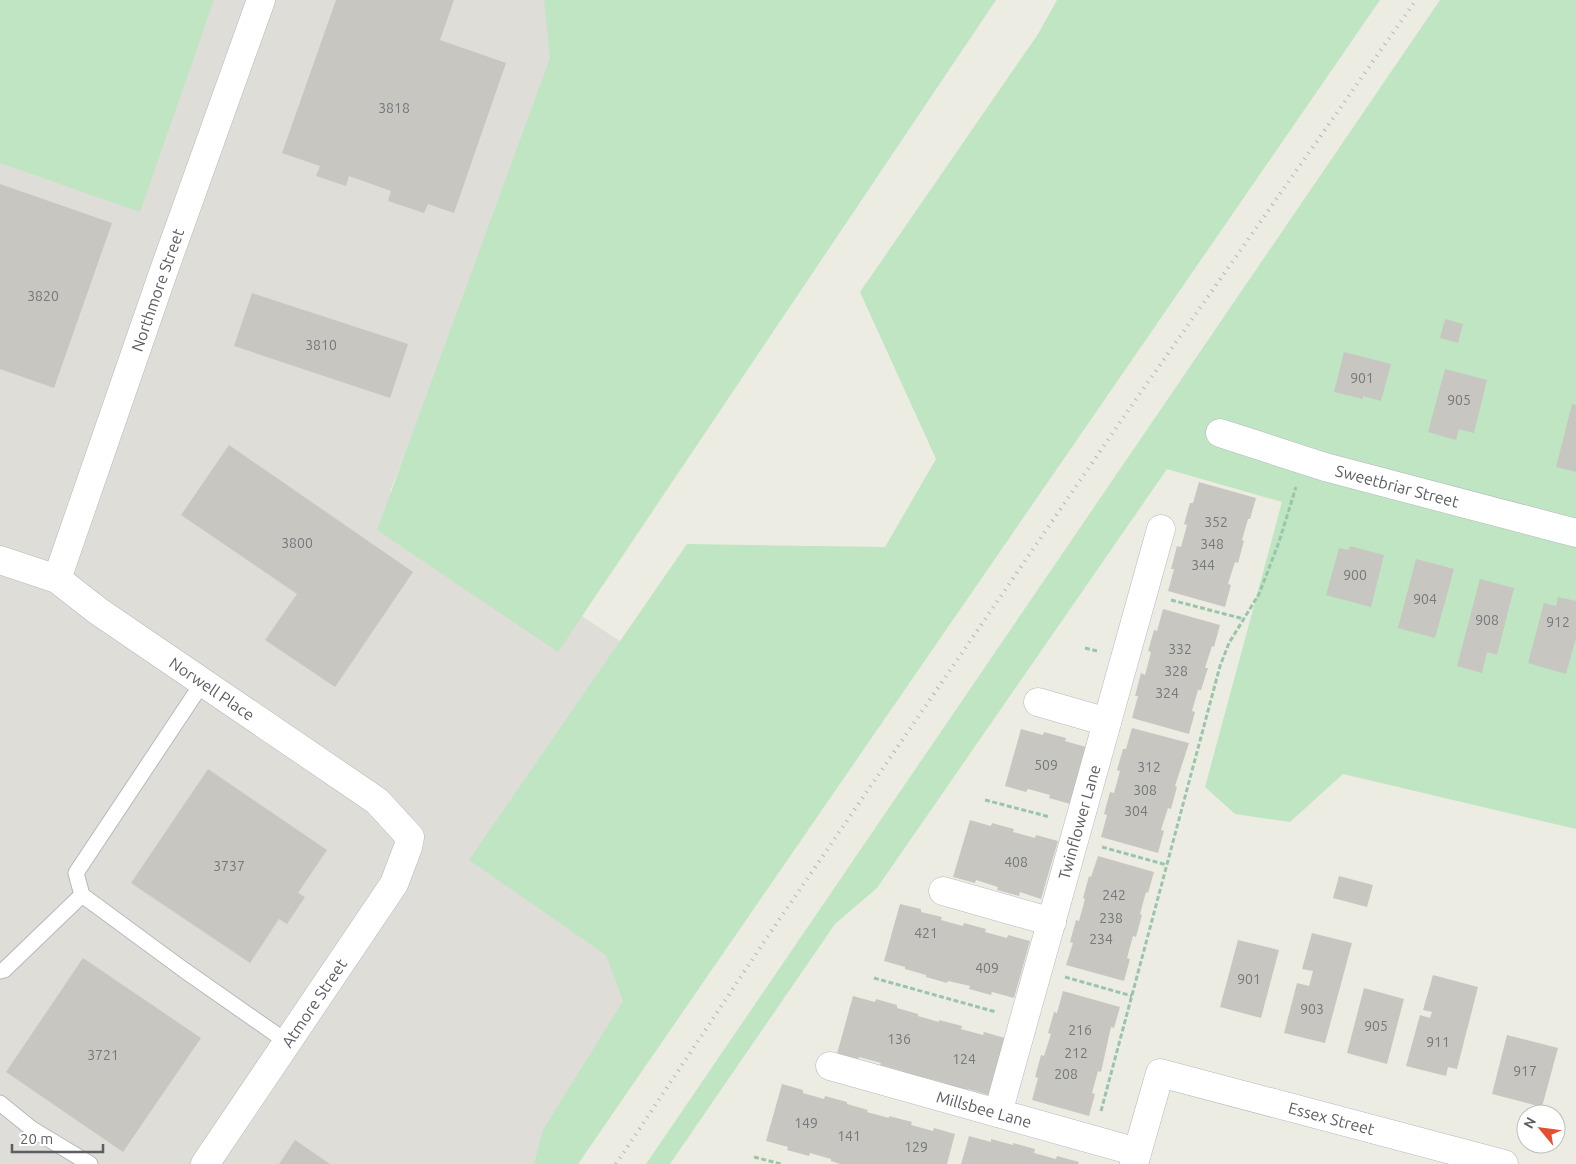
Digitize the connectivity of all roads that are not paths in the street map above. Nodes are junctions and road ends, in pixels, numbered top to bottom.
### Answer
1 (261, 0) edge
2 (1220, 433) dead end
3 (1160, 529) dead end
4 (1576, 533) edge
5 (0, 560) edge
6 (57, 579) junction
7 (203, 682) junction
8 (1038, 702) dead end
9 (1107, 722) junction
10 (410, 837) joint
11 (943, 891) dead end
12 (82, 896) junction
13 (1052, 922) junction
14 (0, 971) edge
15 (287, 1042) junction
16 (830, 1066) dead end
17 (0, 1103) edge
18 (998, 1113) junction
19 (1136, 1158) edge
20 (90, 1164) edge
21 (205, 1164) edge
22 (1504, 1164) edge

1 - 6 street, Northmore Street
2 - 4 street, Sweetbriar Street
3 - 9 street, Twinflower Lane
5 - 6 street, Norwell Place
6 - 7 street, Norwell Place
7 - 10 street, Norwell Place
7 - 12 lane
8 - 9 street
9 - 13 street, Twinflower Lane
10 - 15 street, Atmore Street
11 - 13 street
12 - 14 lane
12 - 15 lane
13 - 18 street, Twinflower Lane
15 - 21 street, Atmore Street
16 - 18 street, Millsbee Lane
17 - 20 lane
18 - 19 street, Millsbee Lane
19 - 22 street, Essex Street

